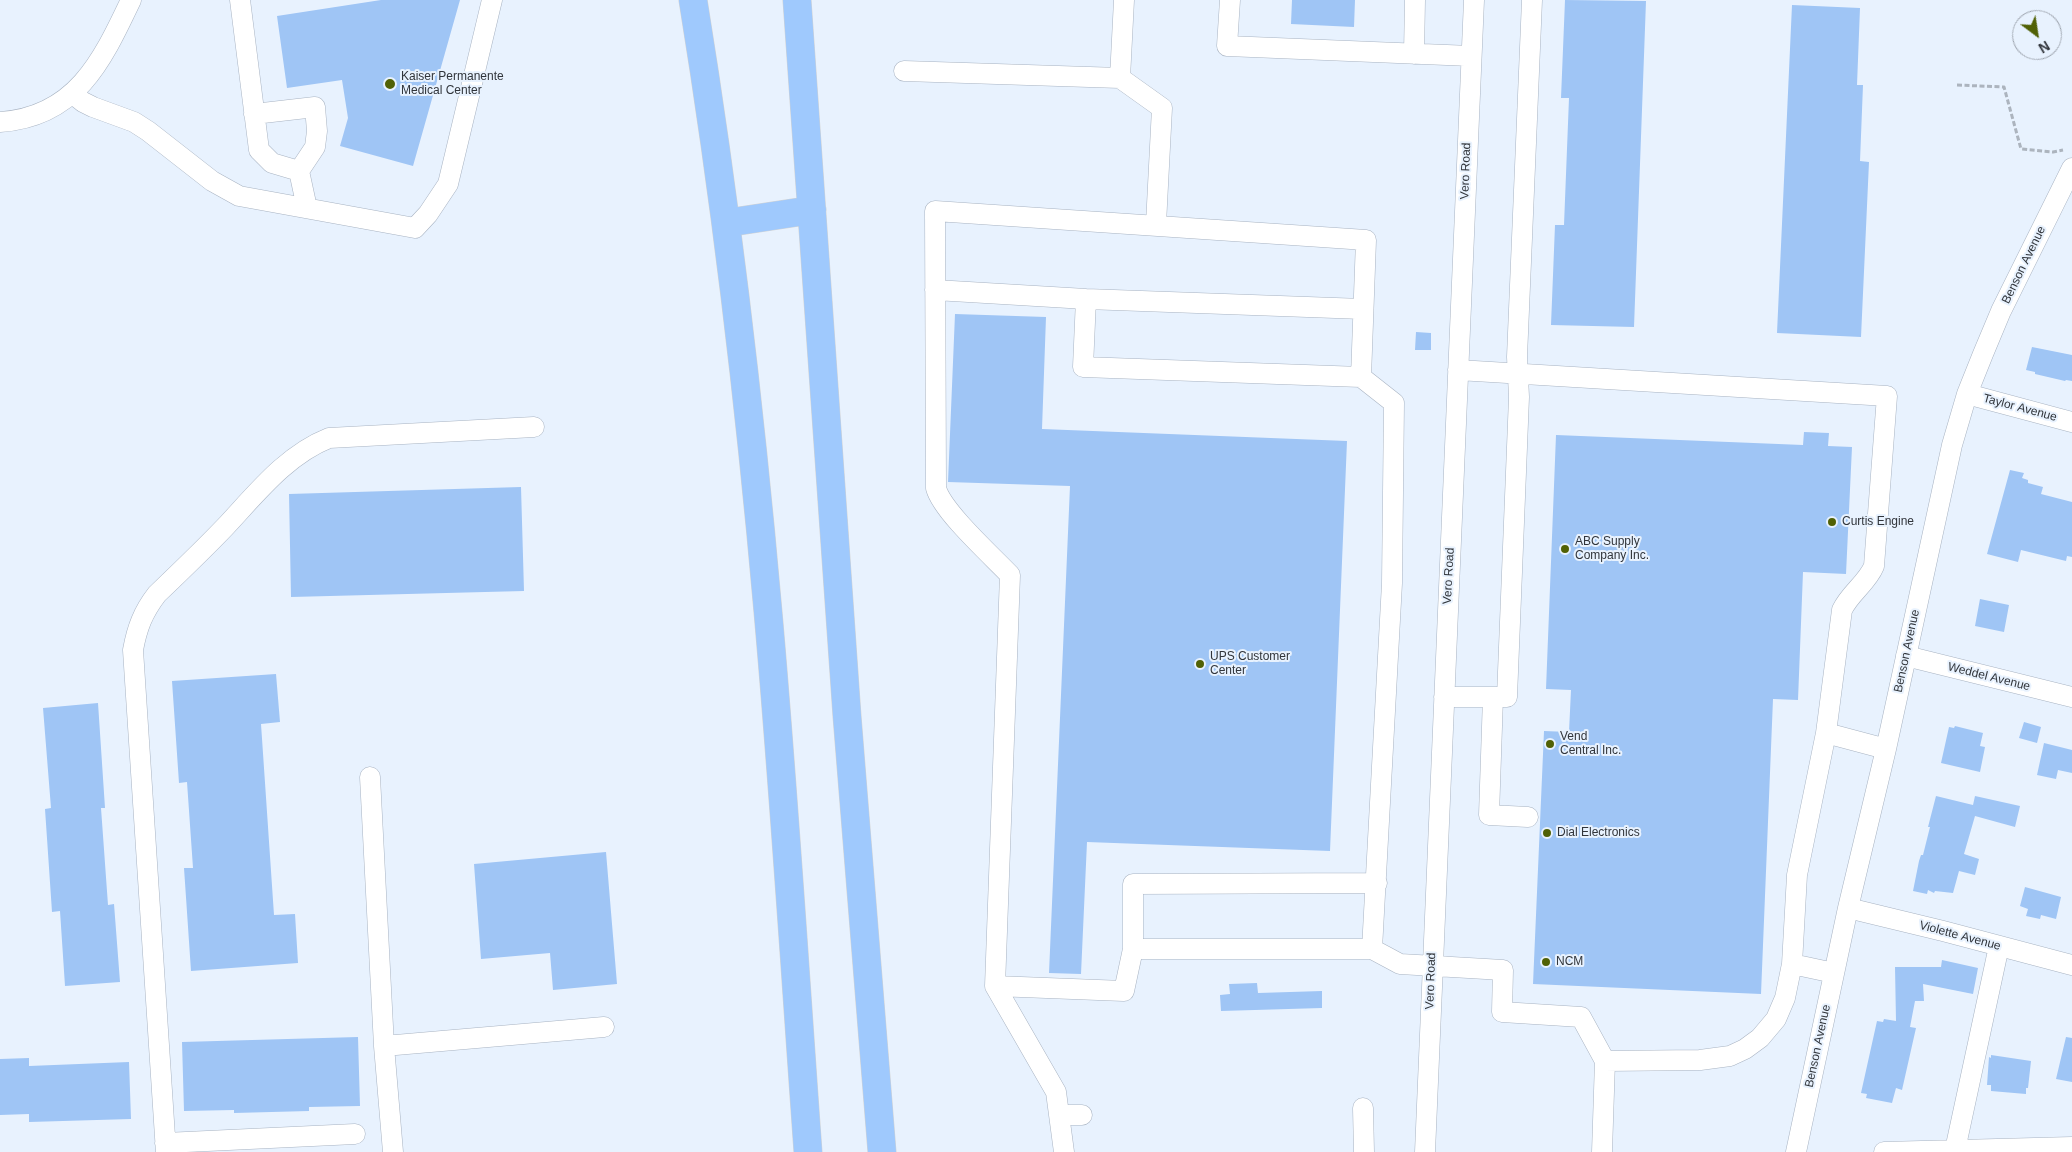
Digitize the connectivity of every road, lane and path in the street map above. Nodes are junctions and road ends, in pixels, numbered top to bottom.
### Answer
1 (130, 0) edge
2 (240, 0) edge
3 (492, 0) edge
4 (693, 0) edge
5 (797, 0) edge
6 (1124, 0) edge
7 (1230, 0) edge
8 (1415, 0) edge
9 (1474, 0) edge
10 (1532, 0) edge
11 (1414, 54) junction
12 (1471, 56) junction
13 (904, 71) dead end
14 (1120, 78) junction
15 (1957, 85) dead end
16 (73, 94) junction
17 (254, 114) junction
18 (0, 122) edge
19 (2052, 152) dead end
20 (2072, 168) edge
21 (299, 170) junction
22 (307, 208) junction
23 (812, 210) junction
24 (726, 223) junction
25 (1156, 224) junction
26 (935, 290) junction
27 (1086, 299) junction
28 (1363, 309) junction
29 (1458, 370) junction
30 (1518, 373) junction
31 (1361, 377) junction
32 (1967, 394) junction
33 (2072, 422) edge
34 (534, 427) dead end
35 (1906, 656) junction
36 (1444, 697) junction
37 (1493, 697) junction
38 (2072, 697) edge
39 (1826, 734) junction
40 (1886, 749) junction
41 (370, 777) dead end
42 (1528, 817) dead end
43 (1377, 883) junction
44 (1848, 908) junction
45 (1999, 946) junction
46 (1133, 949) junction
47 (1372, 949) junction
48 (1792, 964) junction
49 (2072, 965) edge
50 (1432, 966) junction
51 (1834, 973) junction
52 (796, 980) junction
53 (995, 986) junction
54 (604, 1027) dead end
55 (384, 1046) junction
56 (1605, 1061) junction
57 (1363, 1108) dead end
58 (1060, 1115) junction
59 (1082, 1115) dead end
60 (355, 1134) dead end
61 (165, 1147) edge
62 (2072, 1147) edge
63 (1962, 1150) edge
64 (393, 1152) edge
65 (791, 1152) edge
66 (808, 1152) edge
67 (882, 1152) edge
68 (1064, 1152) edge
69 (1364, 1152) edge
70 (1425, 1152) edge
71 (1602, 1152) edge
72 (1796, 1152) edge
73 (1884, 1152) edge

1 - 16 street
2 - 17 street
3 - 22 street
4 - 24 highway
5 - 23 highway
6 - 14 street
7 - 11 street
8 - 11 street
9 - 12 street, Vero Road
10 - 30 street
11 - 12 street
12 - 29 street, Vero Road
13 - 14 street
14 - 25 street
15 - 19 path
16 - 18 street
16 - 22 street
17 - 21 street
17 - 21 street
20 - 32 street, Benson Avenue
21 - 22 street
23 - 24 highway
23 - 67 highway
24 - 52 highway
25 - 26 street
25 - 28 street
26 - 27 street
26 - 53 street
27 - 28 street
27 - 31 street
28 - 31 street
29 - 30 street
29 - 36 street, Vero Road
30 - 37 street
30 - 39 street
31 - 43 street
32 - 33 street, Taylor Avenue
32 - 35 street, Benson Avenue
34 - 61 street
35 - 38 street, Weddel Avenue
35 - 40 street, Benson Avenue
36 - 37 street
36 - 50 street, Vero Road
37 - 42 street
39 - 40 street
39 - 48 street
40 - 44 street, Benson Avenue
41 - 55 street
43 - 46 street
43 - 47 street
44 - 45 street, Violette Avenue
44 - 51 street, Benson Avenue
45 - 49 street, Violette Avenue
45 - 63 street
46 - 47 street
46 - 53 street
47 - 50 street
48 - 51 street
48 - 56 street
50 - 56 street
50 - 70 street, Vero Road
51 - 72 street, Benson Avenue
52 - 65 highway
52 - 66 highway
53 - 58 street
54 - 55 street
55 - 64 street
56 - 71 street
57 - 69 street
58 - 59 street
58 - 68 street
60 - 61 street
62 - 63 street
63 - 73 street

